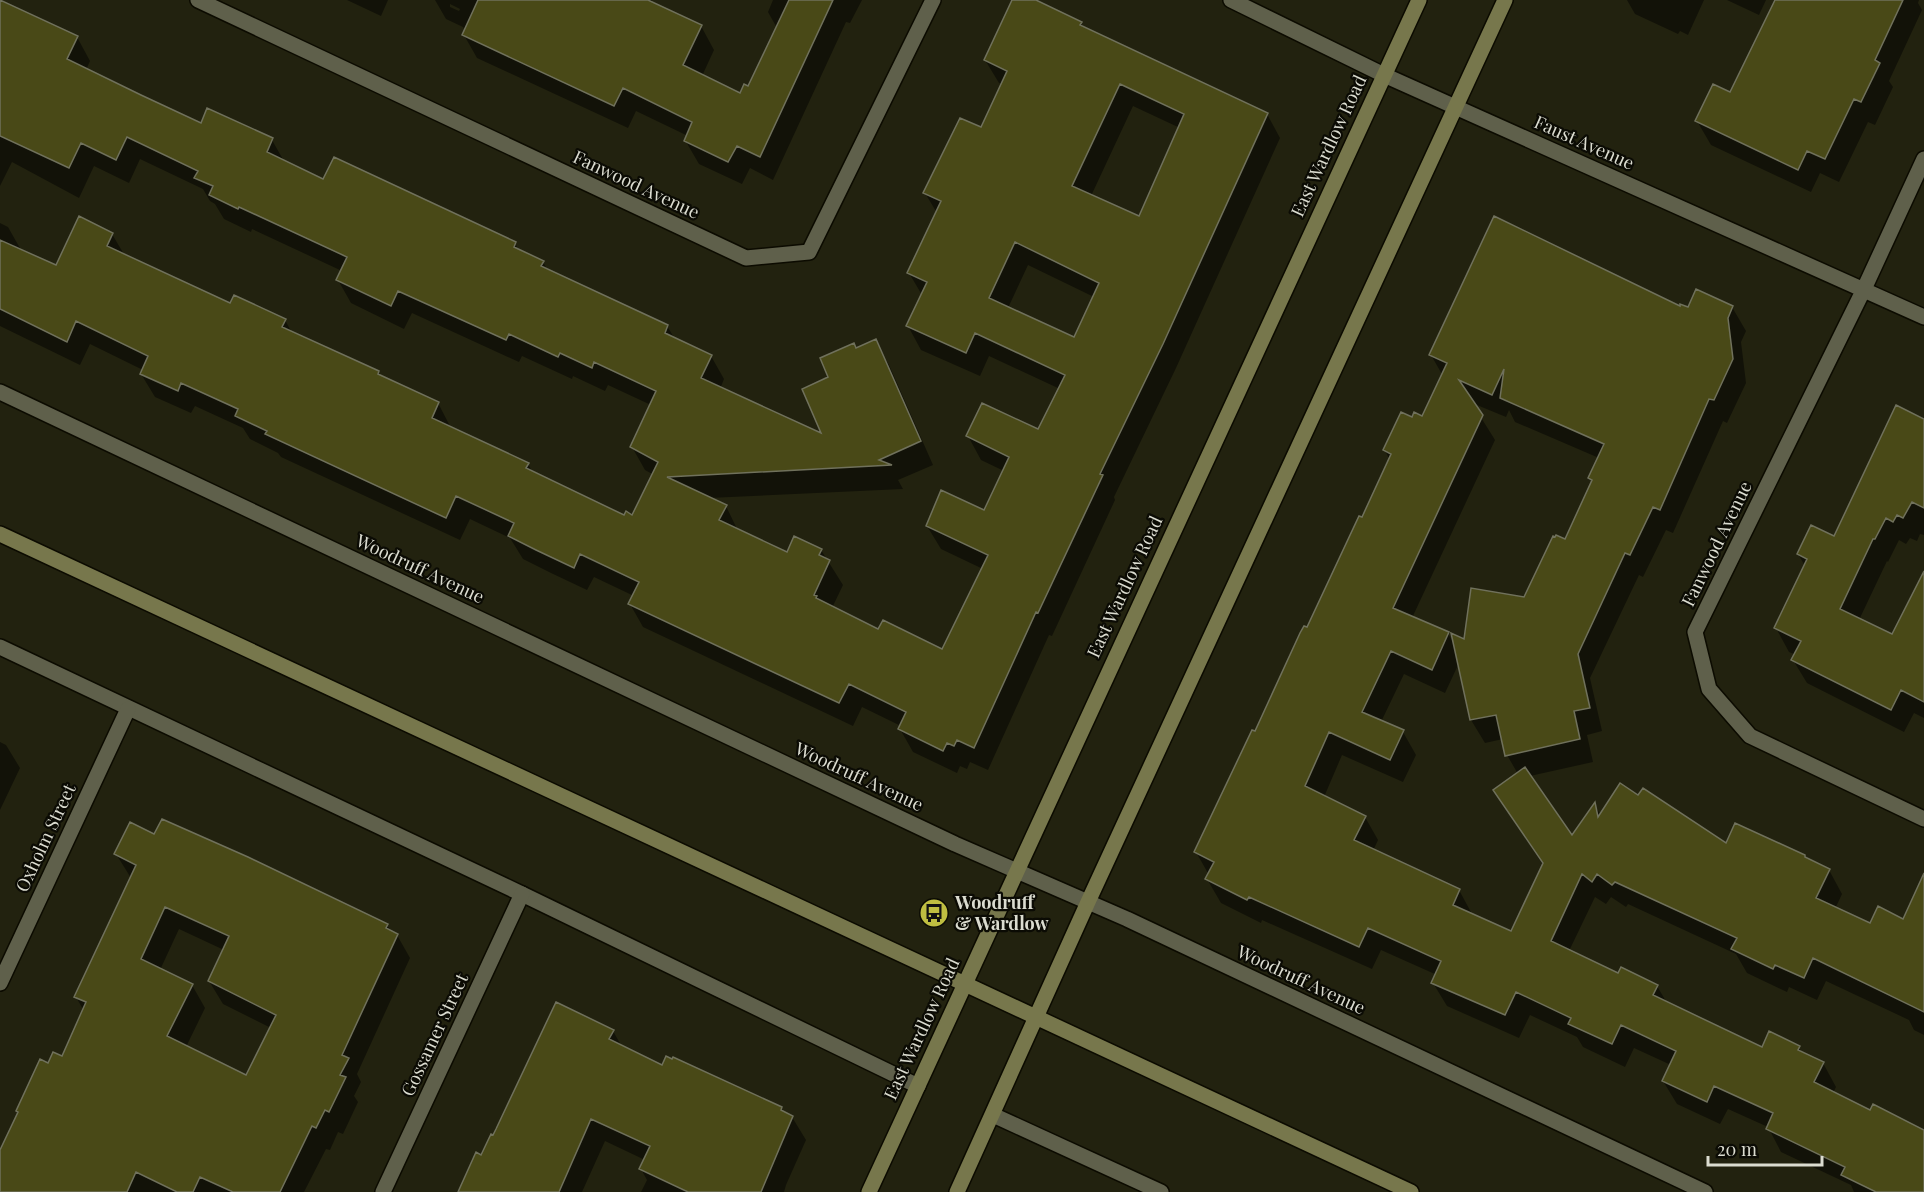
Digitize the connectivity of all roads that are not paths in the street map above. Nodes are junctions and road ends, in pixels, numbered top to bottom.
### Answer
1 (198, 0) edge
2 (933, 0) edge
3 (1231, 0) edge
4 (1419, 0) edge
5 (1505, 0) edge
6 (1384, 75) junction
7 (1456, 107) junction
8 (1924, 159) edge
9 (1864, 289) junction
10 (1924, 317) edge
11 (0, 392) edge
12 (0, 534) edge
13 (0, 647) edge
14 (128, 708) junction
15 (1924, 819) edge
16 (1016, 871) junction
17 (522, 894) junction
18 (1088, 902) junction
19 (0, 983) edge
20 (964, 984) junction
21 (1037, 1018) junction
22 (918, 1086) junction
23 (993, 1114) junction
24 (383, 1192) edge
25 (868, 1192) edge
26 (957, 1192) edge
27 (1161, 1192) edge
28 (1411, 1192) edge
29 (1705, 1192) edge

1 - 2 street, Fanwood Avenue
3 - 6 street, Faust Avenue
4 - 6 main road, East Wardlow Road
5 - 7 main road
6 - 7 street, Faust Avenue
6 - 16 main road, East Wardlow Road
7 - 9 street, Faust Avenue
7 - 18 main road
8 - 9 street, Fanwood Avenue
9 - 10 street, Faust Avenue
9 - 15 street, Fanwood Avenue
11 - 16 street, Woodruff Avenue
12 - 20 main road
13 - 14 street
14 - 17 street
14 - 19 street, Oxholm Street
16 - 18 street, Woodruff Avenue
16 - 20 main road, East Wardlow Road
17 - 22 street
17 - 24 street, Gossamer Street
18 - 21 main road
18 - 29 street, Woodruff Avenue
20 - 21 main road
20 - 22 main road, East Wardlow Road
21 - 23 main road
21 - 28 main road
22 - 25 main road, East Wardlow Road
23 - 26 main road
23 - 27 street

